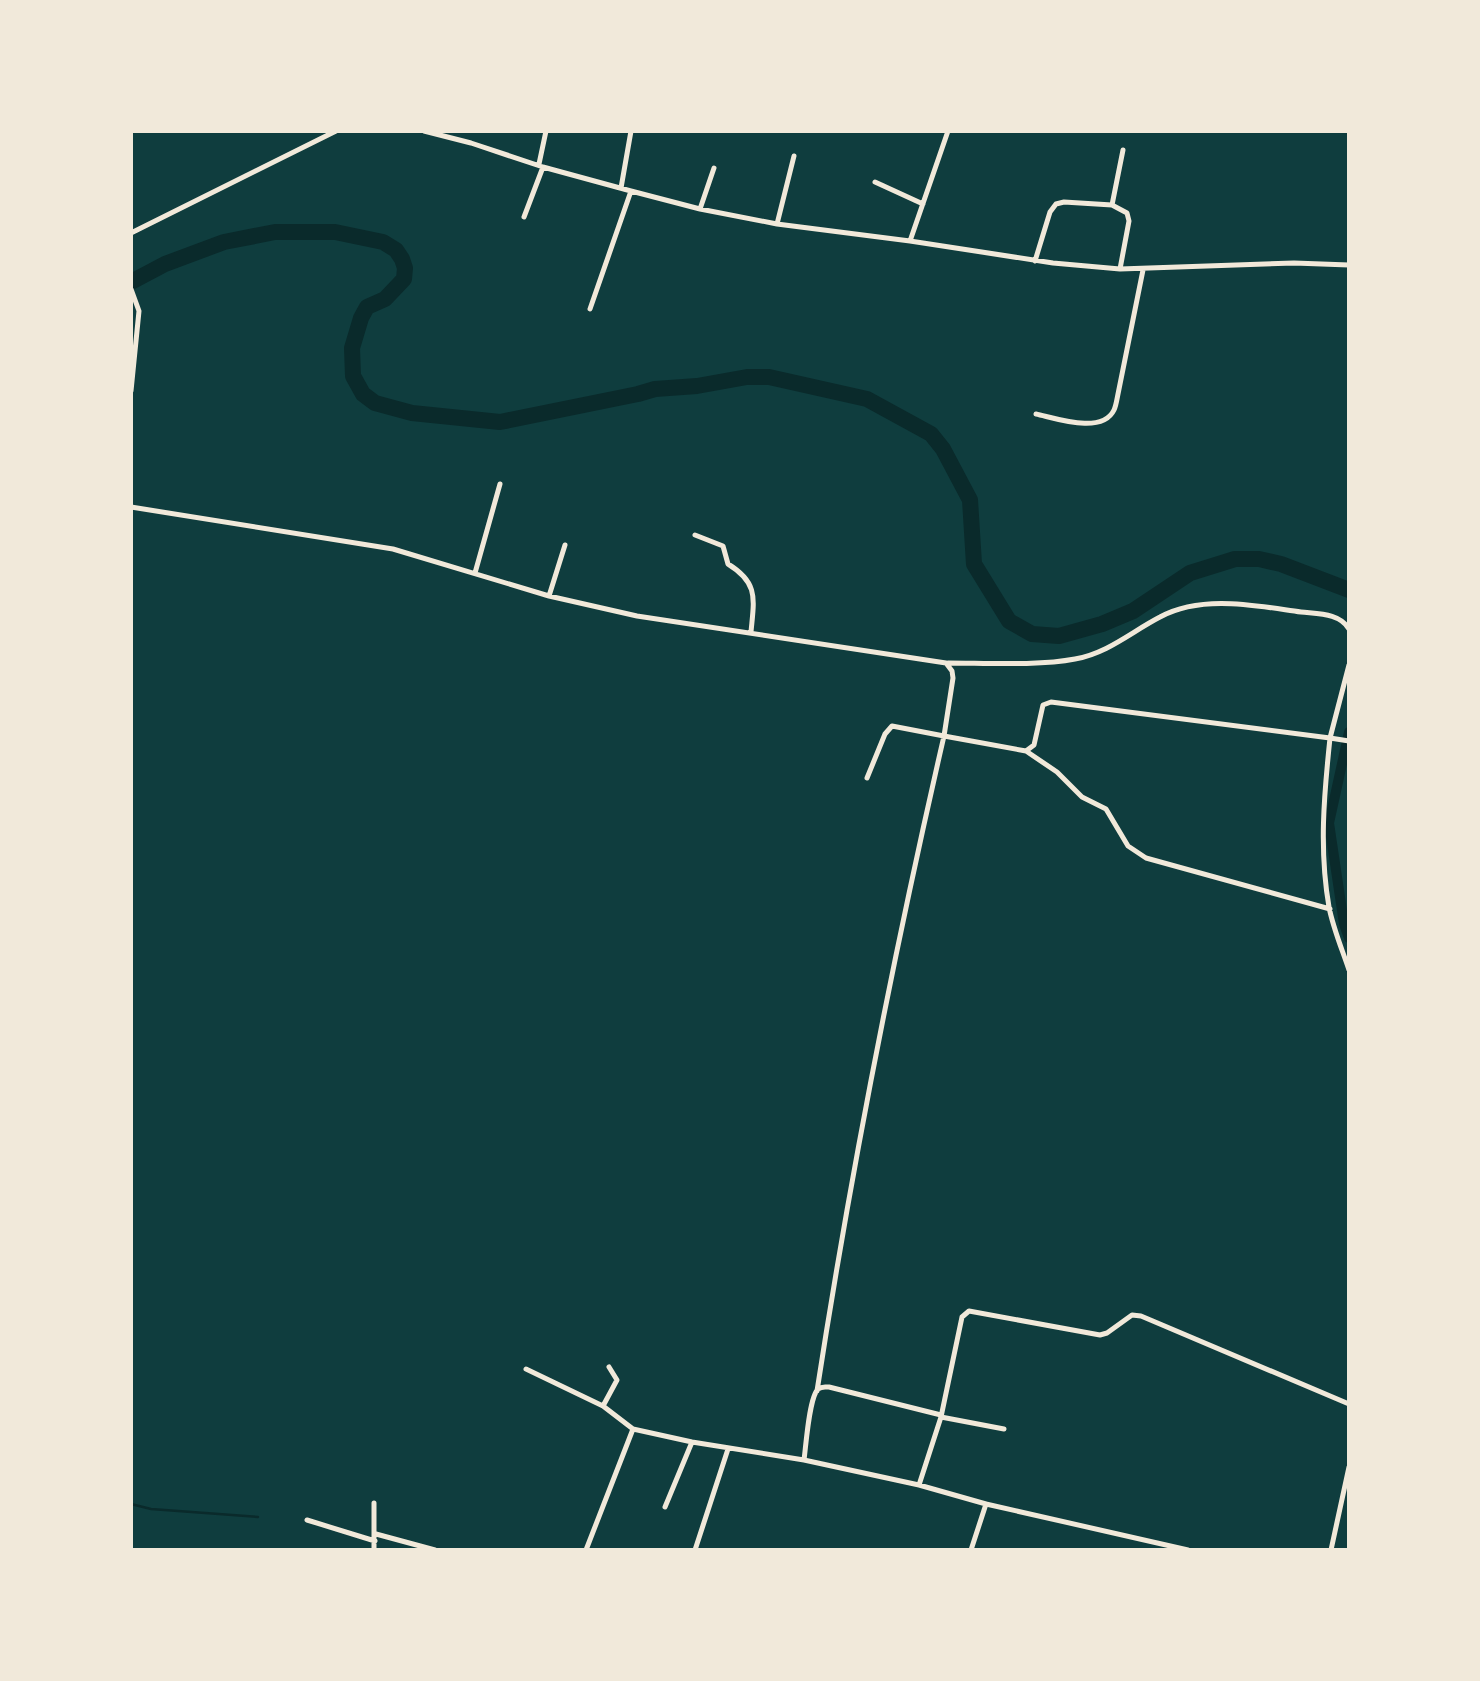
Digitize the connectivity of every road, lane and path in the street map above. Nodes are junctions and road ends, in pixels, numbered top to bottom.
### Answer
1 (336, 131) edge
2 (424, 131) edge
3 (546, 131) edge
4 (631, 131) edge
5 (948, 131) edge
6 (1123, 150) dead end
7 (794, 156) dead end
8 (541, 166) junction
9 (713, 167) dead end
10 (875, 182) dead end
11 (621, 188) junction
12 (631, 191) junction
13 (923, 204) junction
14 (1112, 205) junction
15 (700, 209) junction
16 (524, 217) dead end
17 (778, 224) junction
18 (131, 233) edge
19 (910, 240) junction
20 (1035, 261) junction
21 (1349, 265) edge
22 (1120, 269) junction
23 (1143, 270) junction
24 (131, 289) edge
25 (590, 309) dead end
26 (131, 391) edge
27 (1036, 414) dead end
28 (500, 484) dead end
29 (131, 507) edge
30 (695, 535) dead end
31 (565, 545) dead end
32 (475, 573) junction
33 (549, 596) junction
34 (1349, 629) edge
35 (751, 632) junction
36 (946, 663) junction
37 (1349, 665) edge
38 (944, 736) junction
39 (1330, 738) junction
40 (1349, 741) edge
41 (1026, 751) junction
42 (867, 778) dead end
43 (1329, 909) junction
44 (1349, 970) edge
45 (609, 1367) dead end
46 (526, 1368) dead end
47 (817, 1391) junction
48 (1349, 1404) edge
49 (603, 1406) junction
50 (941, 1416) junction
51 (633, 1429) junction
52 (1004, 1429) dead end
53 (692, 1442) junction
54 (728, 1448) junction
55 (804, 1460) junction
56 (1349, 1467) edge
57 (919, 1485) junction
58 (374, 1503) dead end
59 (986, 1504) junction
60 (665, 1507) dead end
61 (307, 1520) dead end
62 (376, 1538) junction
63 (374, 1550) edge
64 (435, 1550) edge
65 (586, 1550) edge
66 (695, 1550) edge
67 (971, 1550) edge
68 (1188, 1550) edge
69 (1331, 1550) edge

1 - 18 street
2 - 8 street
3 - 8 street
4 - 11 street
5 - 13 street
6 - 14 street
7 - 17 street
8 - 11 street
8 - 16 street
9 - 15 street
10 - 13 street
11 - 12 street
12 - 15 street
12 - 25 street
13 - 19 street
14 - 20 street
14 - 22 street
15 - 17 street
17 - 19 street
19 - 20 street
20 - 22 street
21 - 23 street
22 - 23 street
23 - 27 street
24 - 26 street
28 - 32 street
29 - 32 street
30 - 35 street
31 - 33 street
32 - 33 street
33 - 35 street
34 - 36 street
35 - 36 street
36 - 38 street
37 - 39 street
38 - 41 street
38 - 42 street
38 - 47 street
39 - 40 street
39 - 41 street
39 - 43 street
41 - 43 street
43 - 44 street
45 - 49 street
46 - 49 street
47 - 50 street
47 - 55 street
48 - 50 street
49 - 51 street
50 - 52 street
50 - 57 street
51 - 53 street
51 - 65 street
53 - 54 street
53 - 60 street
54 - 55 street
54 - 66 street
55 - 57 street
56 - 69 street
57 - 59 street
58 - 62 street
59 - 67 street
59 - 68 street
61 - 62 street
62 - 63 street
62 - 64 street

